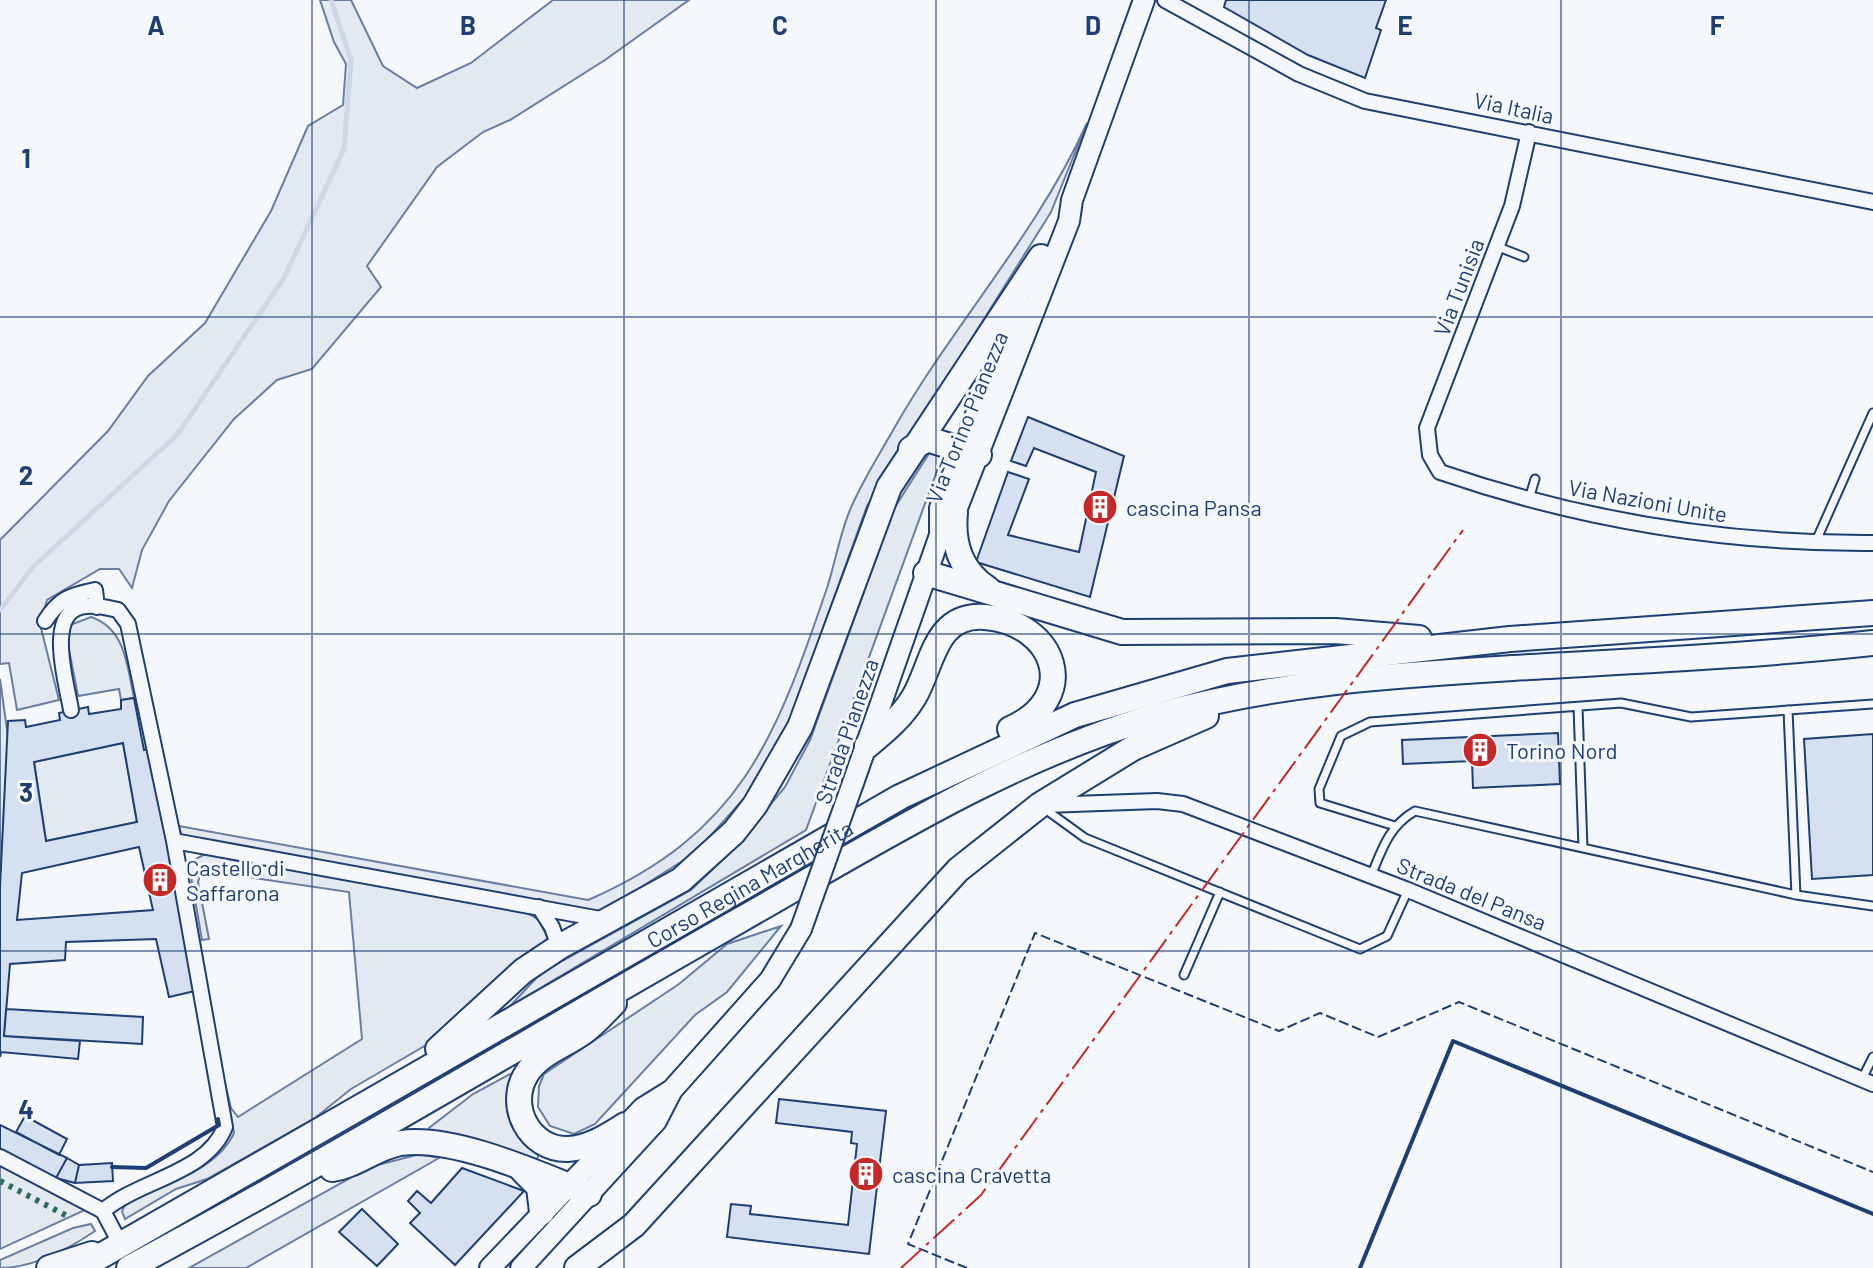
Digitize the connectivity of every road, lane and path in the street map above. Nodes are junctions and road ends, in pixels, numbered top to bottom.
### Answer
1 (1144, 0) edge
2 (1165, 0) edge
3 (1529, 132) junction
4 (1072, 200) junction
5 (1873, 202) edge
6 (1496, 246) junction
7 (1041, 257) junction
8 (1524, 257) dead end
9 (1873, 413) edge
10 (911, 449) junction
11 (970, 452) junction
12 (1430, 455) joint
13 (1535, 479) dead end
14 (1529, 499) junction
15 (955, 513) junction
16 (940, 535) junction
17 (1816, 543) junction
18 (1873, 543) edge
19 (926, 573) junction
20 (1004, 599) junction
21 (97, 607) junction
22 (1873, 613) edge
23 (45, 621) dead end
24 (1478, 642) junction
25 (1873, 643) edge
26 (1261, 692) junction
27 (1873, 704) edge
28 (1578, 707) junction
29 (71, 710) dead end
30 (1788, 710) junction
31 (867, 746) junction
32 (900, 797) junction
33 (1040, 805) junction
34 (1395, 826) junction
35 (174, 841) junction
36 (1583, 848) junction
37 (1371, 876) junction
38 (1408, 890) junction
39 (1220, 892) junction
40 (1796, 895) junction
41 (1873, 906) edge
42 (539, 907) junction
43 (607, 920) junction
44 (559, 947) junction
45 (643, 975) junction
46 (1184, 975) dead end
47 (1873, 1057) edge
48 (1868, 1081) edge
49 (390, 1090) junction
50 (672, 1090) junction
51 (625, 1125) junction
52 (0, 1157) edge
53 (306, 1171) junction
54 (523, 1171) junction
55 (578, 1190) junction
56 (103, 1211) junction
57 (542, 1212) junction
58 (121, 1245) junction
59 (170, 1246) junction
60 (49, 1268) edge
61 (80, 1268) edge
62 (129, 1268) edge
63 (145, 1268) edge
64 (490, 1268) edge
65 (521, 1268) edge
66 (577, 1268) edge

1 - 4 main road, Via Torino Pianezza
2 - 3 street, Via Italia
3 - 5 street, Via Italia
3 - 6 street, Via Tunisia
4 - 7 main road, Via Torino Pianezza
4 - 11 main road, Via Torino Pianezza
6 - 8 lane
6 - 12 street, Via Tunisia
7 - 10 main road
7 - 11 main road, Via Torino Pianezza
9 - 17 lane
10 - 11 main road
10 - 43 main road
11 - 15 main road, Via Torino Pianezza
11 - 16 main road, Via Torino Pianezza
12 - 14 street, Via Nazioni Unite
13 - 14 lane
14 - 17 street, Via Nazioni Unite
15 - 16 main road, Via Torino Pianezza
15 - 20 main road
16 - 19 main road, Strada Pianezza
17 - 18 street, Via Nazioni Unite
19 - 20 main road
19 - 31 main road, Strada Pianezza
20 - 24 main road
21 - 23 street
21 - 29 street
21 - 35 street
22 - 24 main road
24 - 32 main road, Corso Regina Margherita
25 - 26 main road, Corso Regina Margherita
26 - 33 main road
26 - 45 main road, Corso Regina Margherita
27 - 30 lane
28 - 30 lane
28 - 34 lane
28 - 36 lane
30 - 40 lane
31 - 32 main road
31 - 50 main road, Strada Pianezza, bridge
32 - 49 main road, Corso Regina Margherita
33 - 37 street, Strada del Pansa
33 - 39 lane
33 - 66 main road
34 - 36 lane
34 - 37 lane
35 - 42 street
35 - 56 street
36 - 40 lane
37 - 38 street, Strada del Pansa
38 - 39 lane
38 - 48 street, Strada del Pansa
39 - 46 lane
40 - 41 lane
42 - 43 street
42 - 44 street
43 - 44 main road
44 - 49 main road
45 - 51 main road
45 - 53 main road, Corso Regina Margherita
47 - 48 lane
49 - 58 main road, Corso Regina Margherita
50 - 51 main road, Strada Pianezza
50 - 55 main road, Strada Pianezza
51 - 55 main road, Strada Pianezza
52 - 56 street
53 - 54 main road
53 - 59 main road, Corso Regina Margherita
54 - 55 main road
54 - 57 main road
55 - 57 main road, Strada Pianezza
55 - 65 main road, Strada Pianezza
56 - 58 street
57 - 64 main road, Strada Pianezza
58 - 60 main road
58 - 61 main road, Corso Regina Margherita
59 - 62 main road, Corso Regina Margherita
59 - 63 main road

